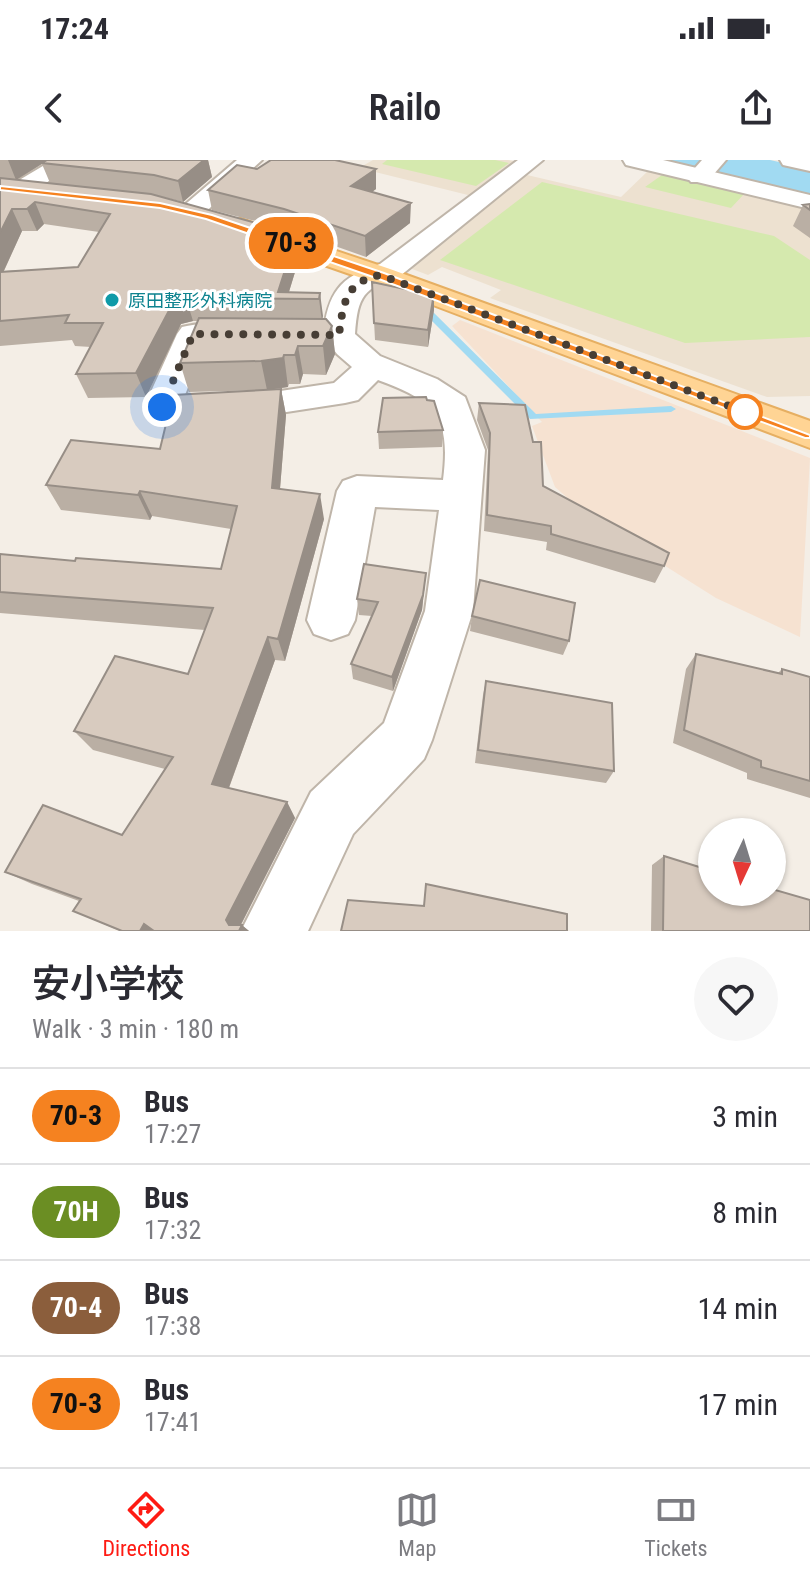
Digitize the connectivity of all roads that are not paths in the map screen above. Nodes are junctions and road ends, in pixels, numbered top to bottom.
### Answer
1 (69, 160) edge
2 (251, 160) edge
3 (532, 160) edge
4 (634, 160) edge
5 (791, 160) edge
6 (810, 164) edge
7 (706, 169) edge
8 (14, 186) edge
9 (59, 193) edge
10 (810, 202) edge
11 (160, 206) edge
12 (190, 213) junction
13 (380, 275) junction
14 (251, 334) edge
15 (372, 367) junction
16 (810, 435) edge
17 (461, 496) junction
18 (331, 620) dead end
19 (274, 931) edge

1 - 8 street
2 - 12 street
3 - 13 street
4 - 7 street
5 - 6 street
7 - 10 street
8 - 9 main road
11 - 12 main road
12 - 13 main road
13 - 15 street
13 - 16 main road
14 - 15 street
15 - 17 street
17 - 18 street
17 - 19 street

